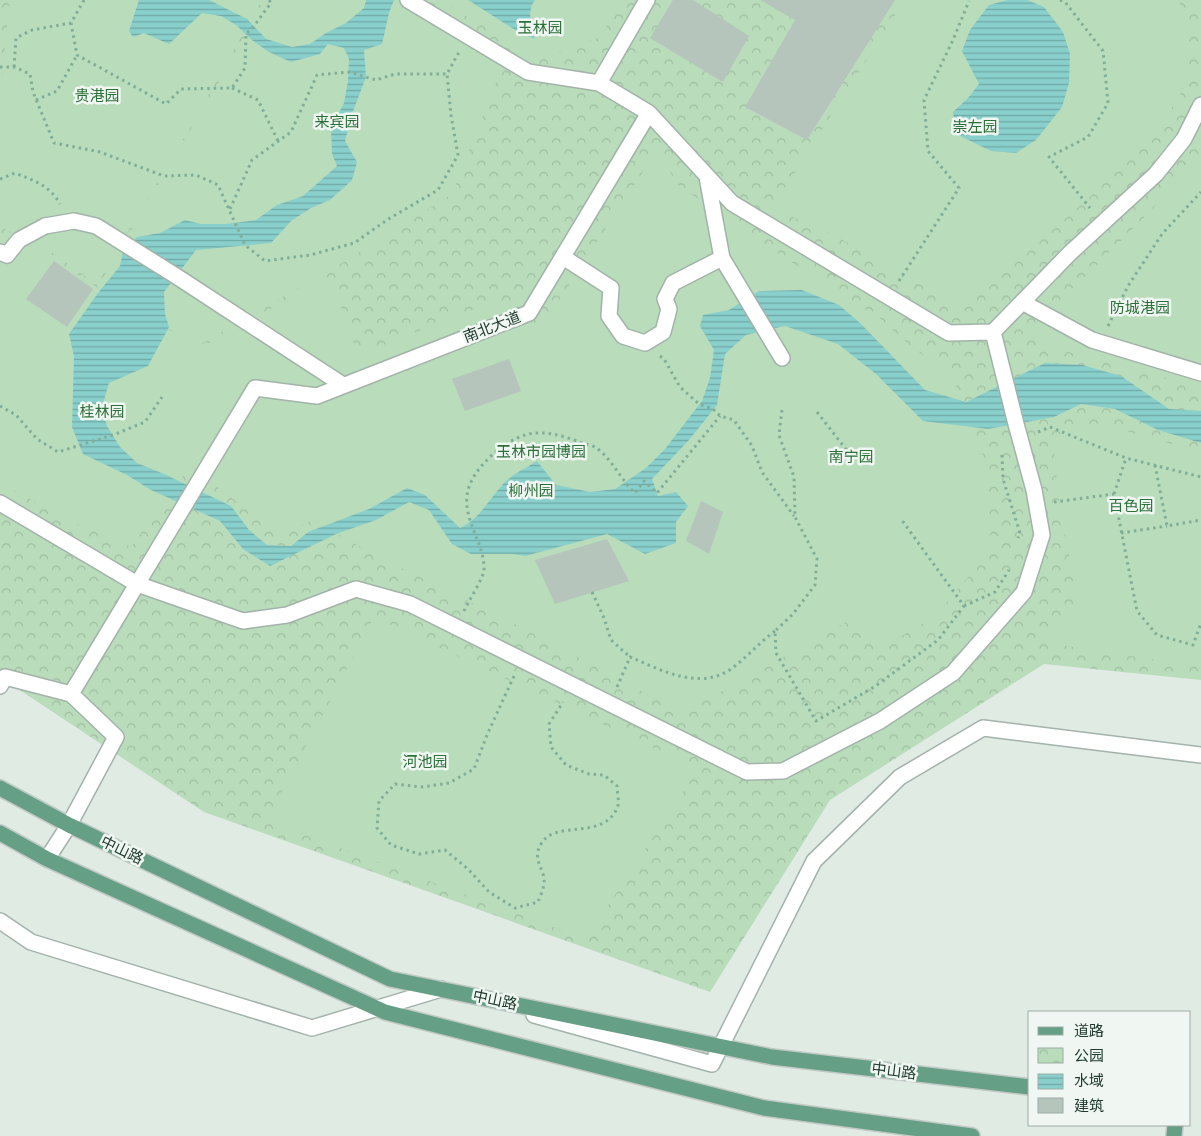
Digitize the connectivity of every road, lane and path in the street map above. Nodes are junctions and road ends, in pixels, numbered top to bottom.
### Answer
1 (84, 0) edge
2 (269, 0) edge
3 (408, 0) edge
4 (647, 0) edge
5 (970, 0) edge
6 (1060, 0) edge
7 (71, 23) junction
8 (468, 36) junction
9 (77, 55) junction
10 (0, 66) edge
11 (14, 67) junction
12 (447, 74) junction
13 (599, 83) junction
14 (232, 88) junction
15 (36, 100) junction
16 (1201, 105) edge
17 (649, 113) junction
18 (278, 141) junction
19 (708, 177) junction
20 (0, 179) edge
21 (1201, 192) edge
22 (229, 210) junction
23 (63, 222) junction
24 (1102, 224) junction
25 (0, 252) edge
26 (563, 257) junction
27 (722, 258) junction
28 (889, 296) junction
29 (1022, 302) junction
30 (993, 332) junction
31 (645, 343) junction
32 (1100, 343) junction
33 (782, 358) dead end
34 (1201, 373) edge
35 (343, 385) junction
36 (162, 397) dead end
37 (0, 406) edge
38 (782, 410) dead end
39 (817, 412) dead end
40 (720, 416) junction
41 (1020, 440) junction
42 (852, 457) dead end
43 (1126, 458) junction
44 (1155, 465) junction
45 (1201, 477) edge
46 (1114, 494) junction
47 (0, 503) edge
48 (1037, 505) junction
49 (795, 517) junction
50 (901, 519) dead end
51 (1201, 520) edge
52 (1167, 526) junction
53 (1121, 533) junction
54 (1017, 542) dead end
55 (1010, 567) dead end
56 (137, 584) junction
57 (592, 592) dead end
58 (964, 606) junction
59 (1201, 623) edge
60 (455, 626) junction
61 (774, 631) junction
62 (630, 657) junction
63 (522, 660) junction
64 (571, 684) junction
65 (0, 686) edge
66 (71, 694) junction
67 (610, 703) junction
68 (1201, 755) edge
69 (0, 788) edge
70 (69, 825) junction
71 (0, 833) edge
72 (47, 859) junction
73 (0, 922) edge
74 (439, 989) junction
75 (376, 1008) junction
76 (721, 1047) junction
77 (1028, 1087) edge
78 (972, 1136) edge

1 - 7 path
2 - 14 path
3 - 8 street
4 - 13 street
5 - 28 path
6 - 24 path
7 - 9 path
7 - 11 path
8 - 12 path
8 - 13 street
9 - 14 path
9 - 15 path
10 - 11 path
11 - 15 path
12 - 18 path
12 - 22 path
13 - 17 street
14 - 18 path
15 - 22 path
16 - 24 street
17 - 19 street
17 - 26 street, 南北大道
18 - 22 path
19 - 27 street
19 - 28 street
20 - 23 path
21 - 32 path
23 - 25 street
23 - 35 street
24 - 29 street
26 - 31 street
26 - 35 street, 南北大道
27 - 31 street
27 - 33 street
28 - 30 street
29 - 30 street
29 - 32 street
30 - 41 street
31 - 40 path
32 - 34 street
35 - 56 street, 南北大道
36 - 37 path
38 - 49 path
39 - 42 path
40 - 49 path
40 - 60 path
41 - 43 path
41 - 48 street
41 - 54 path
43 - 44 path
43 - 46 path
44 - 45 path
44 - 52 path
46 - 48 path
46 - 53 path
47 - 56 street
48 - 67 street
49 - 61 path
50 - 58 path
51 - 52 path
52 - 53 path
53 - 59 path
55 - 58 path
56 - 60 street
56 - 66 street
57 - 62 path
58 - 61 path
60 - 63 street
61 - 62 path
62 - 67 path
63 - 64 street
63 - 64 path
64 - 67 street
65 - 66 street
66 - 70 street
68 - 76 street
69 - 70 main road, 中山路
70 - 72 street
70 - 74 main road, 中山路
71 - 72 main road
72 - 75 main road
73 - 75 street
74 - 75 street
74 - 76 main road, 中山路
75 - 78 main road
76 - 77 main road, 中山路

